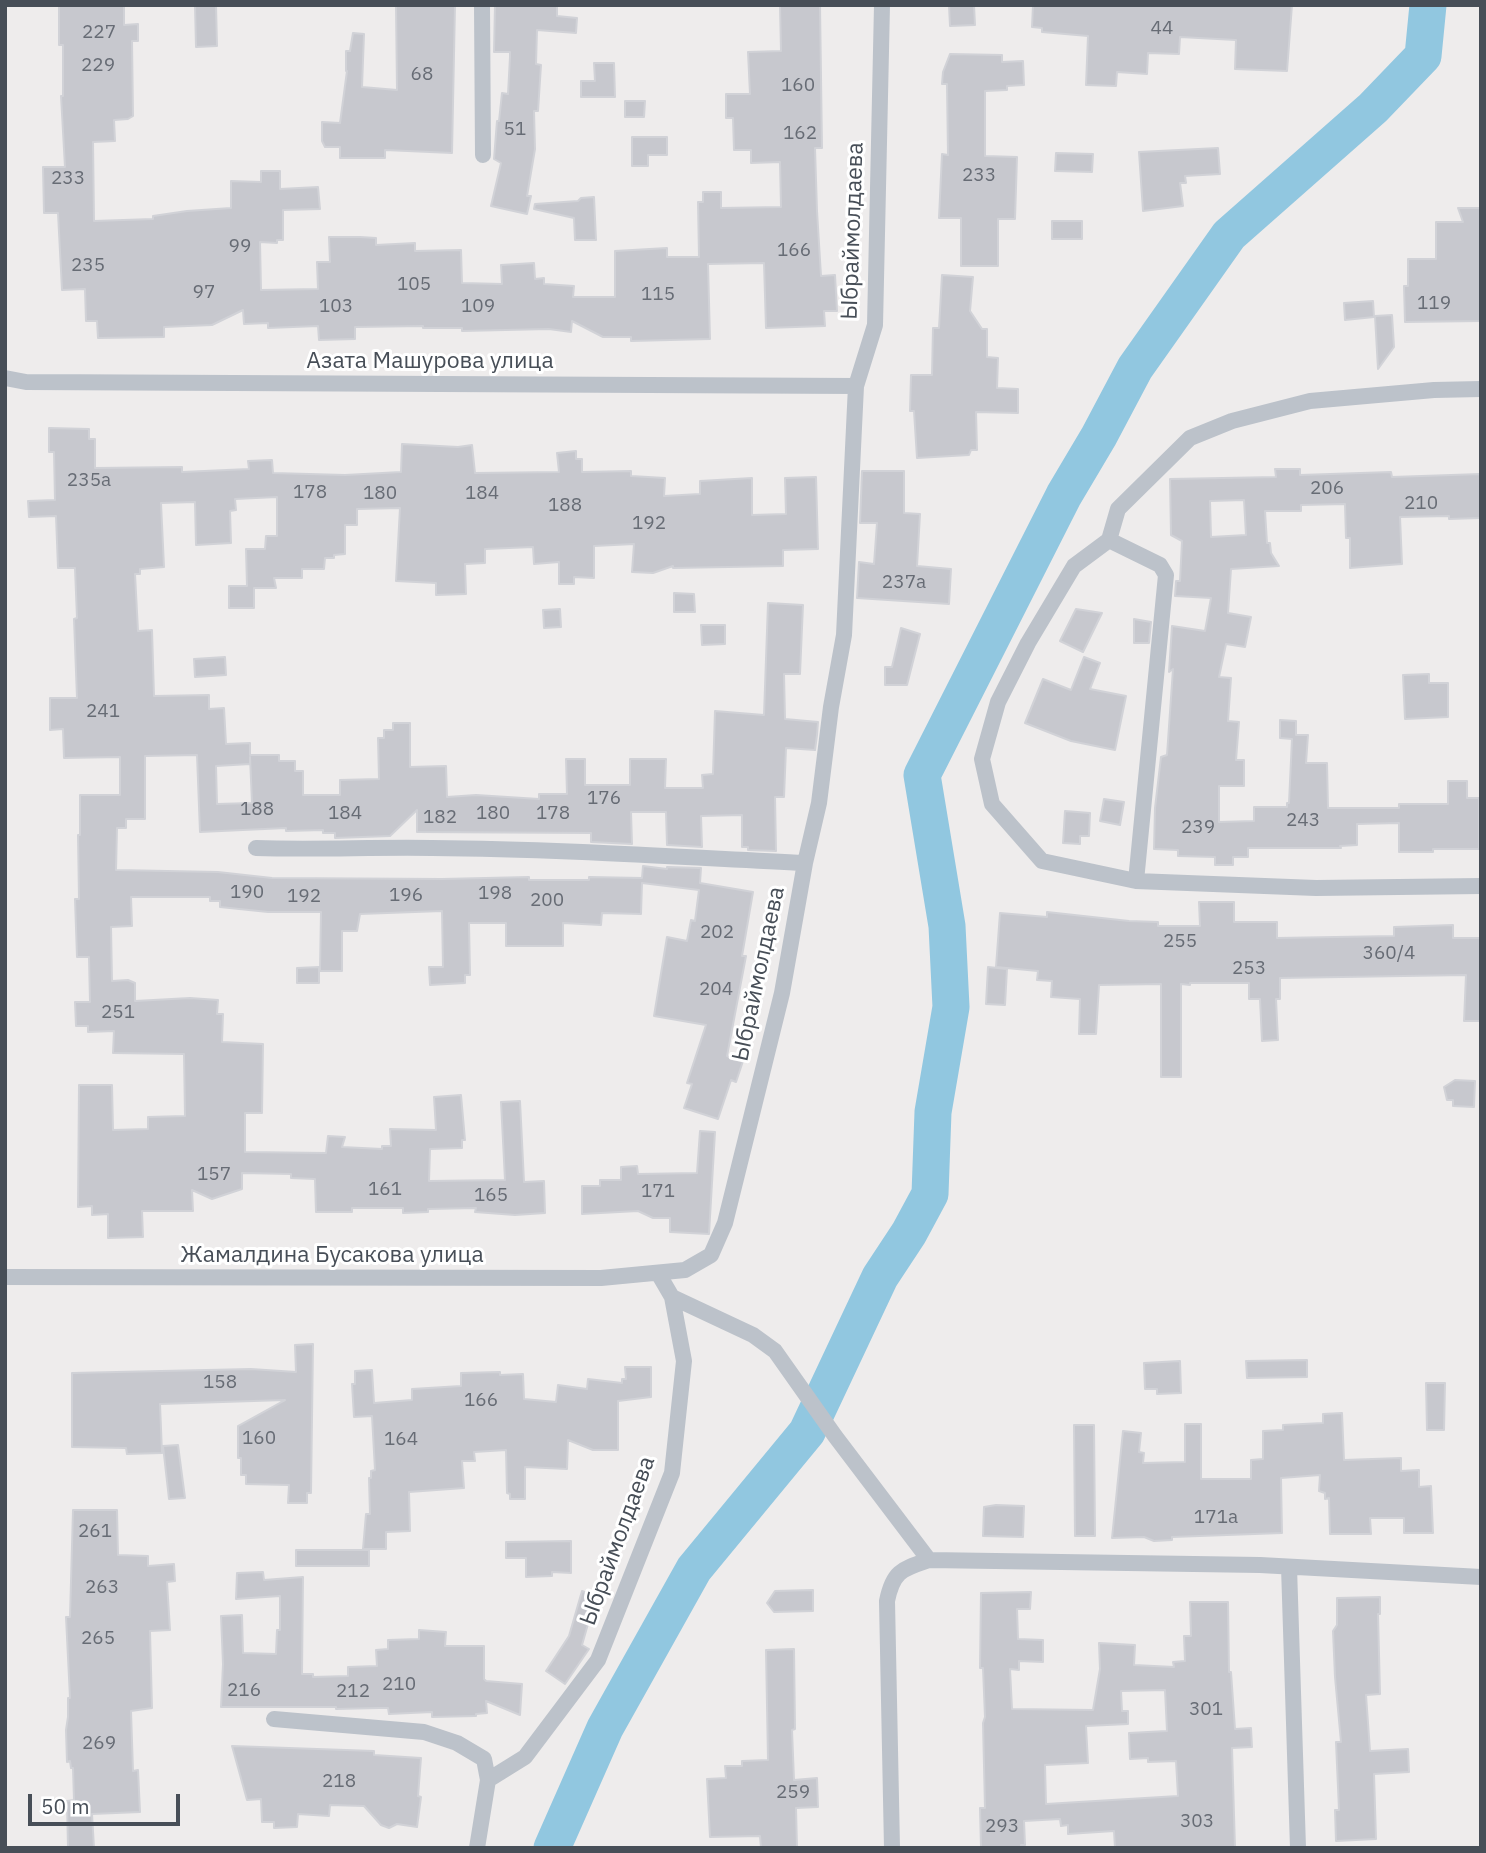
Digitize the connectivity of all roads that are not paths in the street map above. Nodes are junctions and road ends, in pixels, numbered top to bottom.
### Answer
1 (482, 5) edge
2 (882, 5) edge
3 (483, 155) dead end
4 (5, 378) edge
5 (856, 386) junction
6 (1481, 389) edge
7 (1109, 540) junction
8 (256, 848) dead end
9 (804, 863) junction
10 (1136, 881) junction
11 (1481, 886) edge
12 (658, 1273) junction
13 (5, 1277) edge
14 (672, 1297) junction
15 (929, 1560) junction
16 (1289, 1567) junction
17 (1481, 1577) edge
18 (274, 1719) dead end
19 (488, 1780) junction
20 (477, 1848) edge
21 (892, 1848) edge
22 (1298, 1848) edge

1 - 3 street
2 - 5 street, Ыбраймолдаева
4 - 5 street, Азата Машурова улица
5 - 9 street, Ыбраймолдаева
6 - 7 street
7 - 10 street
7 - 10 street
8 - 9 street
9 - 12 street, Ыбраймолдаева
10 - 11 street
12 - 13 street, Жамалдина Бусакова улица
12 - 14 street, Ыбраймолдаева
14 - 15 street
14 - 19 street, Ыбраймолдаева
15 - 16 street
15 - 21 street
16 - 17 street
16 - 22 street
18 - 19 street
19 - 20 street

